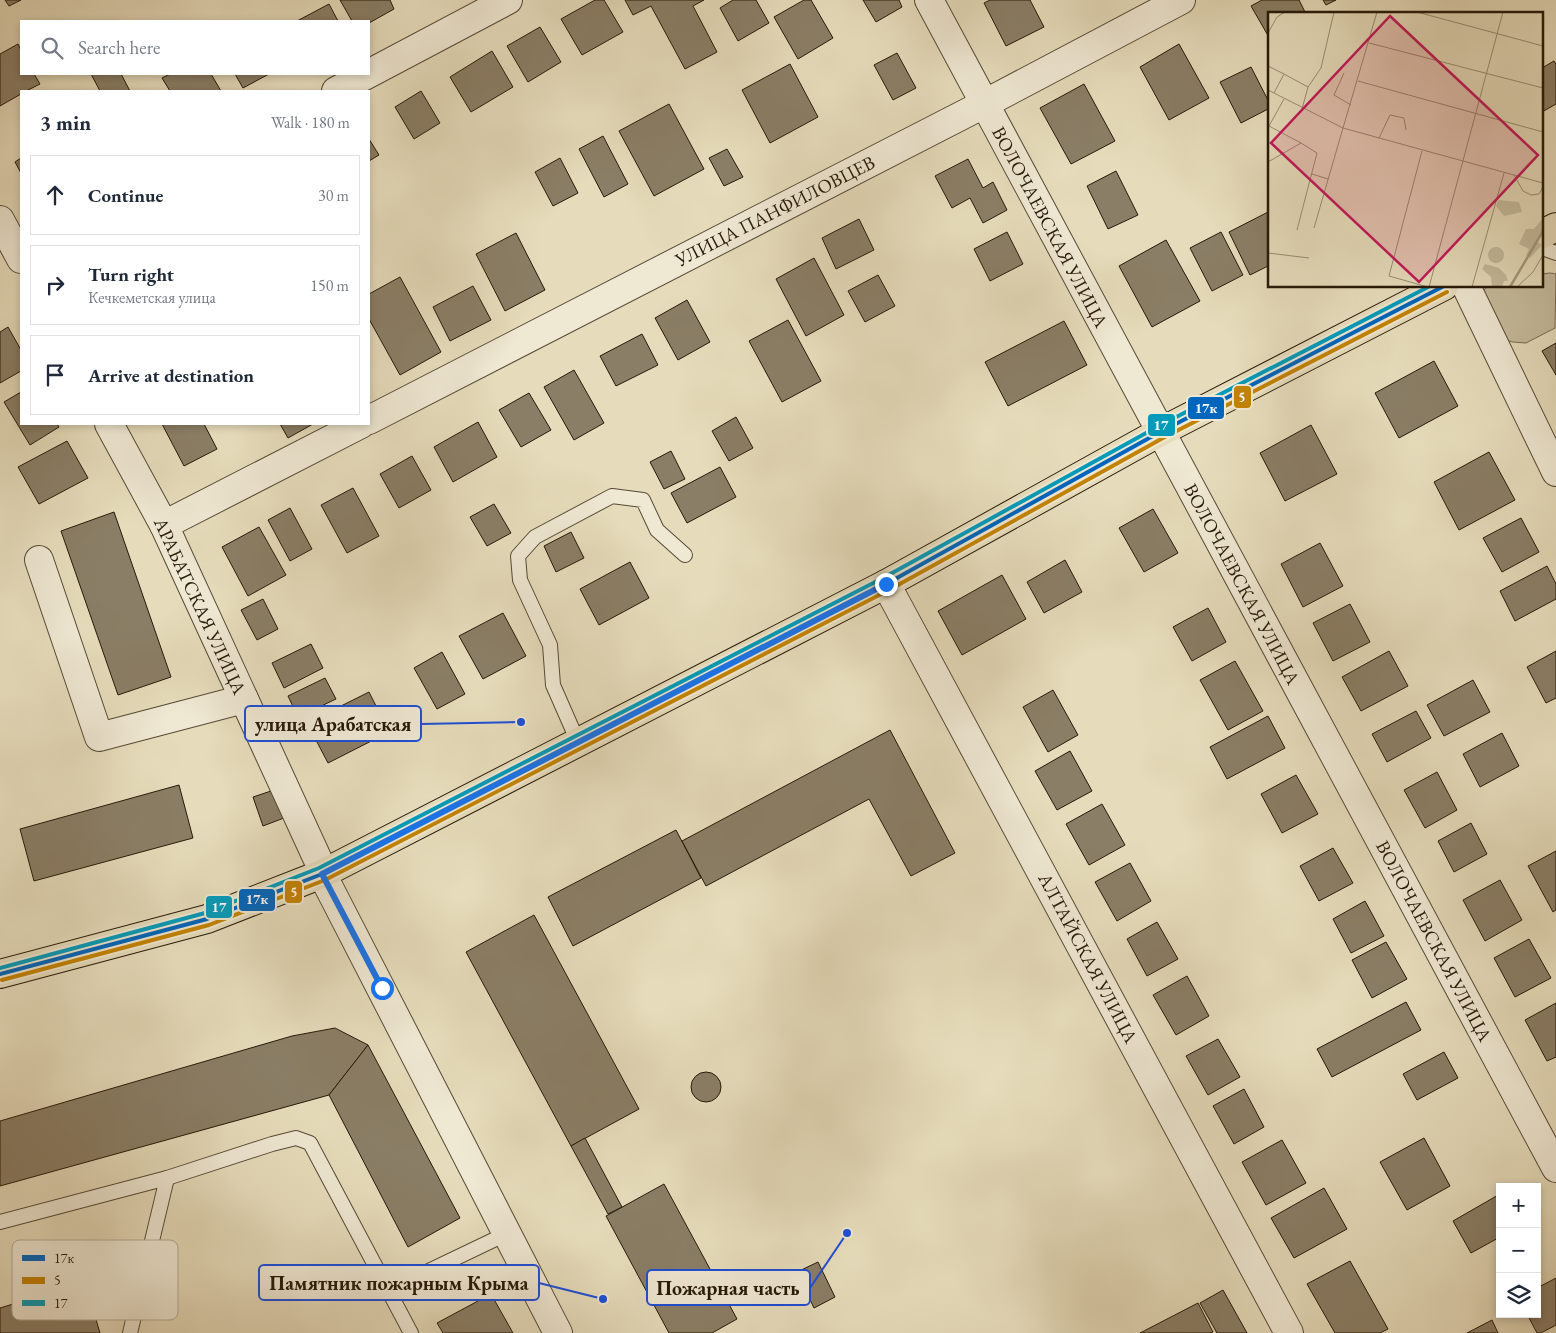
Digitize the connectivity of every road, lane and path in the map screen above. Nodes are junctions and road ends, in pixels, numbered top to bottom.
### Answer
1 (508, 0) edge
2 (929, 0) edge
3 (1180, 0) edge
4 (370, 73) edge
5 (366, 75) edge
6 (338, 90) edge
7 (984, 104) junction
8 (0, 220) edge
9 (1556, 227) edge
10 (1544, 233) edge
11 (1544, 249) edge
12 (1556, 253) edge
13 (20, 257) edge
14 (1440, 288) edge
15 (1467, 288) edge
16 (370, 419) edge
17 (110, 425) edge
18 (359, 425) edge
19 (1160, 432) junction
20 (1556, 472) edge
21 (164, 525) junction
22 (685, 555) dead end
23 (40, 560) dead end
24 (886, 584) junction
25 (244, 700) junction
26 (578, 742) junction
27 (323, 873) junction
28 (0, 974) edge
29 (1556, 1168) edge
30 (167, 1178) junction
31 (0, 1222) edge
32 (506, 1234) junction
33 (152, 1240) edge
34 (388, 1290) junction
35 (133, 1320) edge
36 (130, 1333) edge
37 (412, 1333) edge
38 (558, 1333) edge
39 (1290, 1333) edge

1 - 4 street
2 - 7 street, ВОЛОЧАЕВСКАЯ УЛИЦА
3 - 7 street, УЛИЦА ПАНФИЛОВЦЕВ
5 - 6 street
7 - 16 street, УЛИЦА ПАНФИЛОВЦЕВ
7 - 19 street, ВОЛОЧАЕВСКАЯ УЛИЦА
8 - 13 street
9 - 10 main road
11 - 12 lane
14 - 19 main road
15 - 20 street
17 - 21 street, АРАБАТСКАЯ УЛИЦА
18 - 21 street
19 - 24 main road
19 - 29 street, ВОЛОЧАЕВСКАЯ УЛИЦА
21 - 25 street, АРАБАТСКАЯ УЛИЦА
22 - 26 lane
23 - 25 street
24 - 26 main road
24 - 39 street, АЛТАЙСКАЯ УЛИЦА
25 - 27 street, АРАБАТСКАЯ УЛИЦА
26 - 27 main road
27 - 28 main road
27 - 32 street, АРАБАТСКАЯ УЛИЦА
30 - 31 lane
30 - 33 lane
30 - 34 lane
32 - 34 lane
32 - 38 street, АРАБАТСКАЯ УЛИЦА
34 - 37 lane
35 - 36 lane

